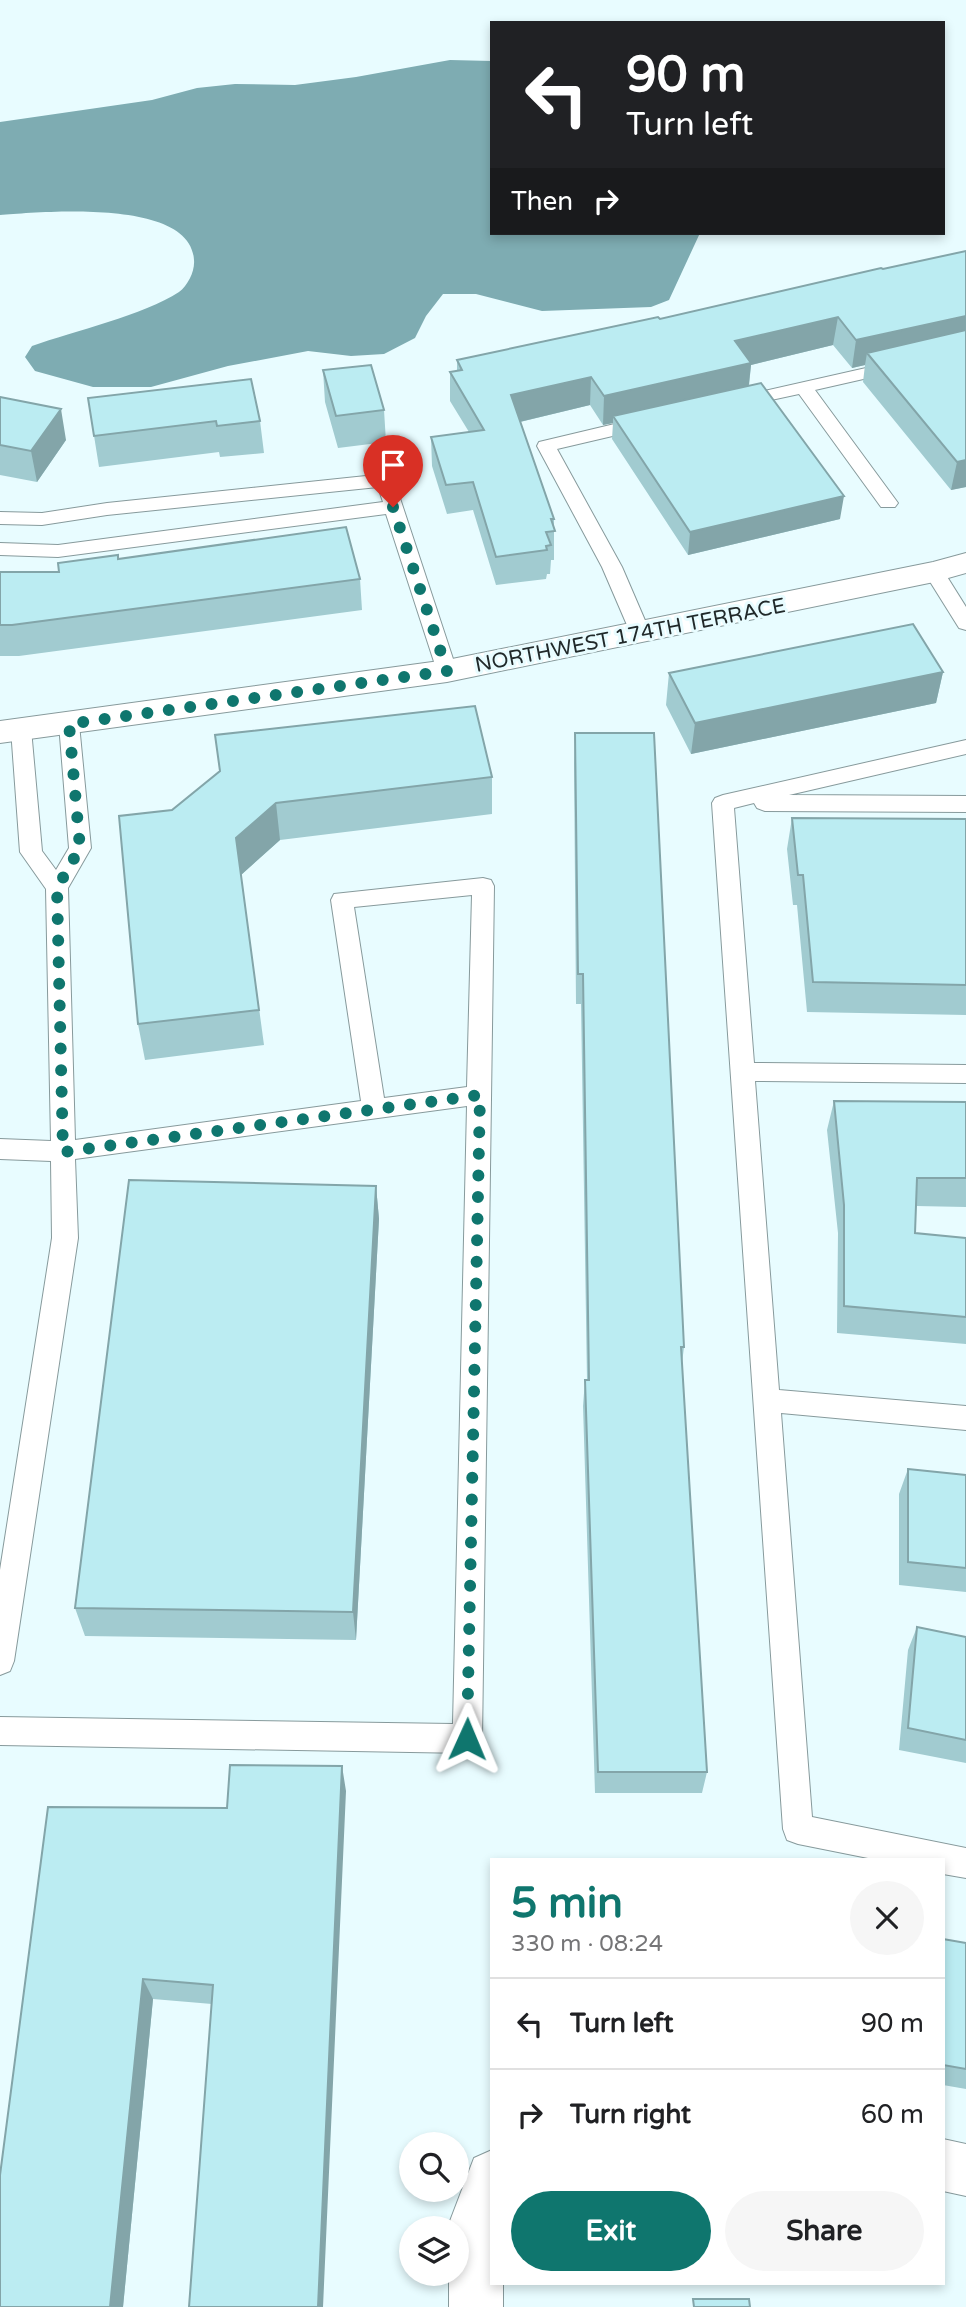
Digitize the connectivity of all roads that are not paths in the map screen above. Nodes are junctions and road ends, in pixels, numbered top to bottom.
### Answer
1 (912, 363) edge
2 (803, 387) junction
3 (722, 406) edge
4 (668, 418) edge
5 (888, 503) dead end
6 (393, 507) junction
7 (0, 518) edge
8 (0, 549) edge
9 (966, 563) edge
10 (934, 572) junction
11 (966, 623) edge
12 (640, 632) junction
13 (447, 671) junction
14 (69, 724) junction
15 (11, 731) edge
16 (966, 747) edge
17 (723, 803) junction
18 (966, 803) edge
19 (57, 888) junction
20 (742, 1072) junction
21 (966, 1074) edge
22 (480, 1095) junction
23 (374, 1109) junction
24 (0, 1149) edge
25 (63, 1152) junction
26 (766, 1400) junction
27 (966, 1418) edge
28 (0, 1661) edge
29 (0, 1731) edge
30 (941, 1858) edge
31 (945, 1859) edge
32 (966, 1863) edge
33 (945, 2165) edge
34 (966, 2170) edge
35 (490, 2182) edge
36 (475, 2307) edge

1 - 2 lane
2 - 3 lane
2 - 5 lane
4 - 12 lane
6 - 7 lane
6 - 8 lane
6 - 13 lane
9 - 10 street, NORTHWEST 174TH TERRACE
10 - 11 lane
10 - 12 street, NORTHWEST 174TH TERRACE
12 - 13 street, NORTHWEST 174TH TERRACE
13 - 14 street, NORTHWEST 174TH TERRACE
14 - 15 street, NORTHWEST 174TH TERRACE
14 - 19 lane
15 - 19 lane
16 - 17 lane
17 - 18 lane
17 - 20 lane
19 - 25 lane
20 - 21 lane
20 - 26 lane
22 - 23 lane
22 - 23 lane
22 - 29 lane
23 - 25 lane
24 - 25 lane
25 - 28 lane
26 - 27 lane
26 - 30 lane
31 - 32 lane
33 - 34 street
35 - 36 street

